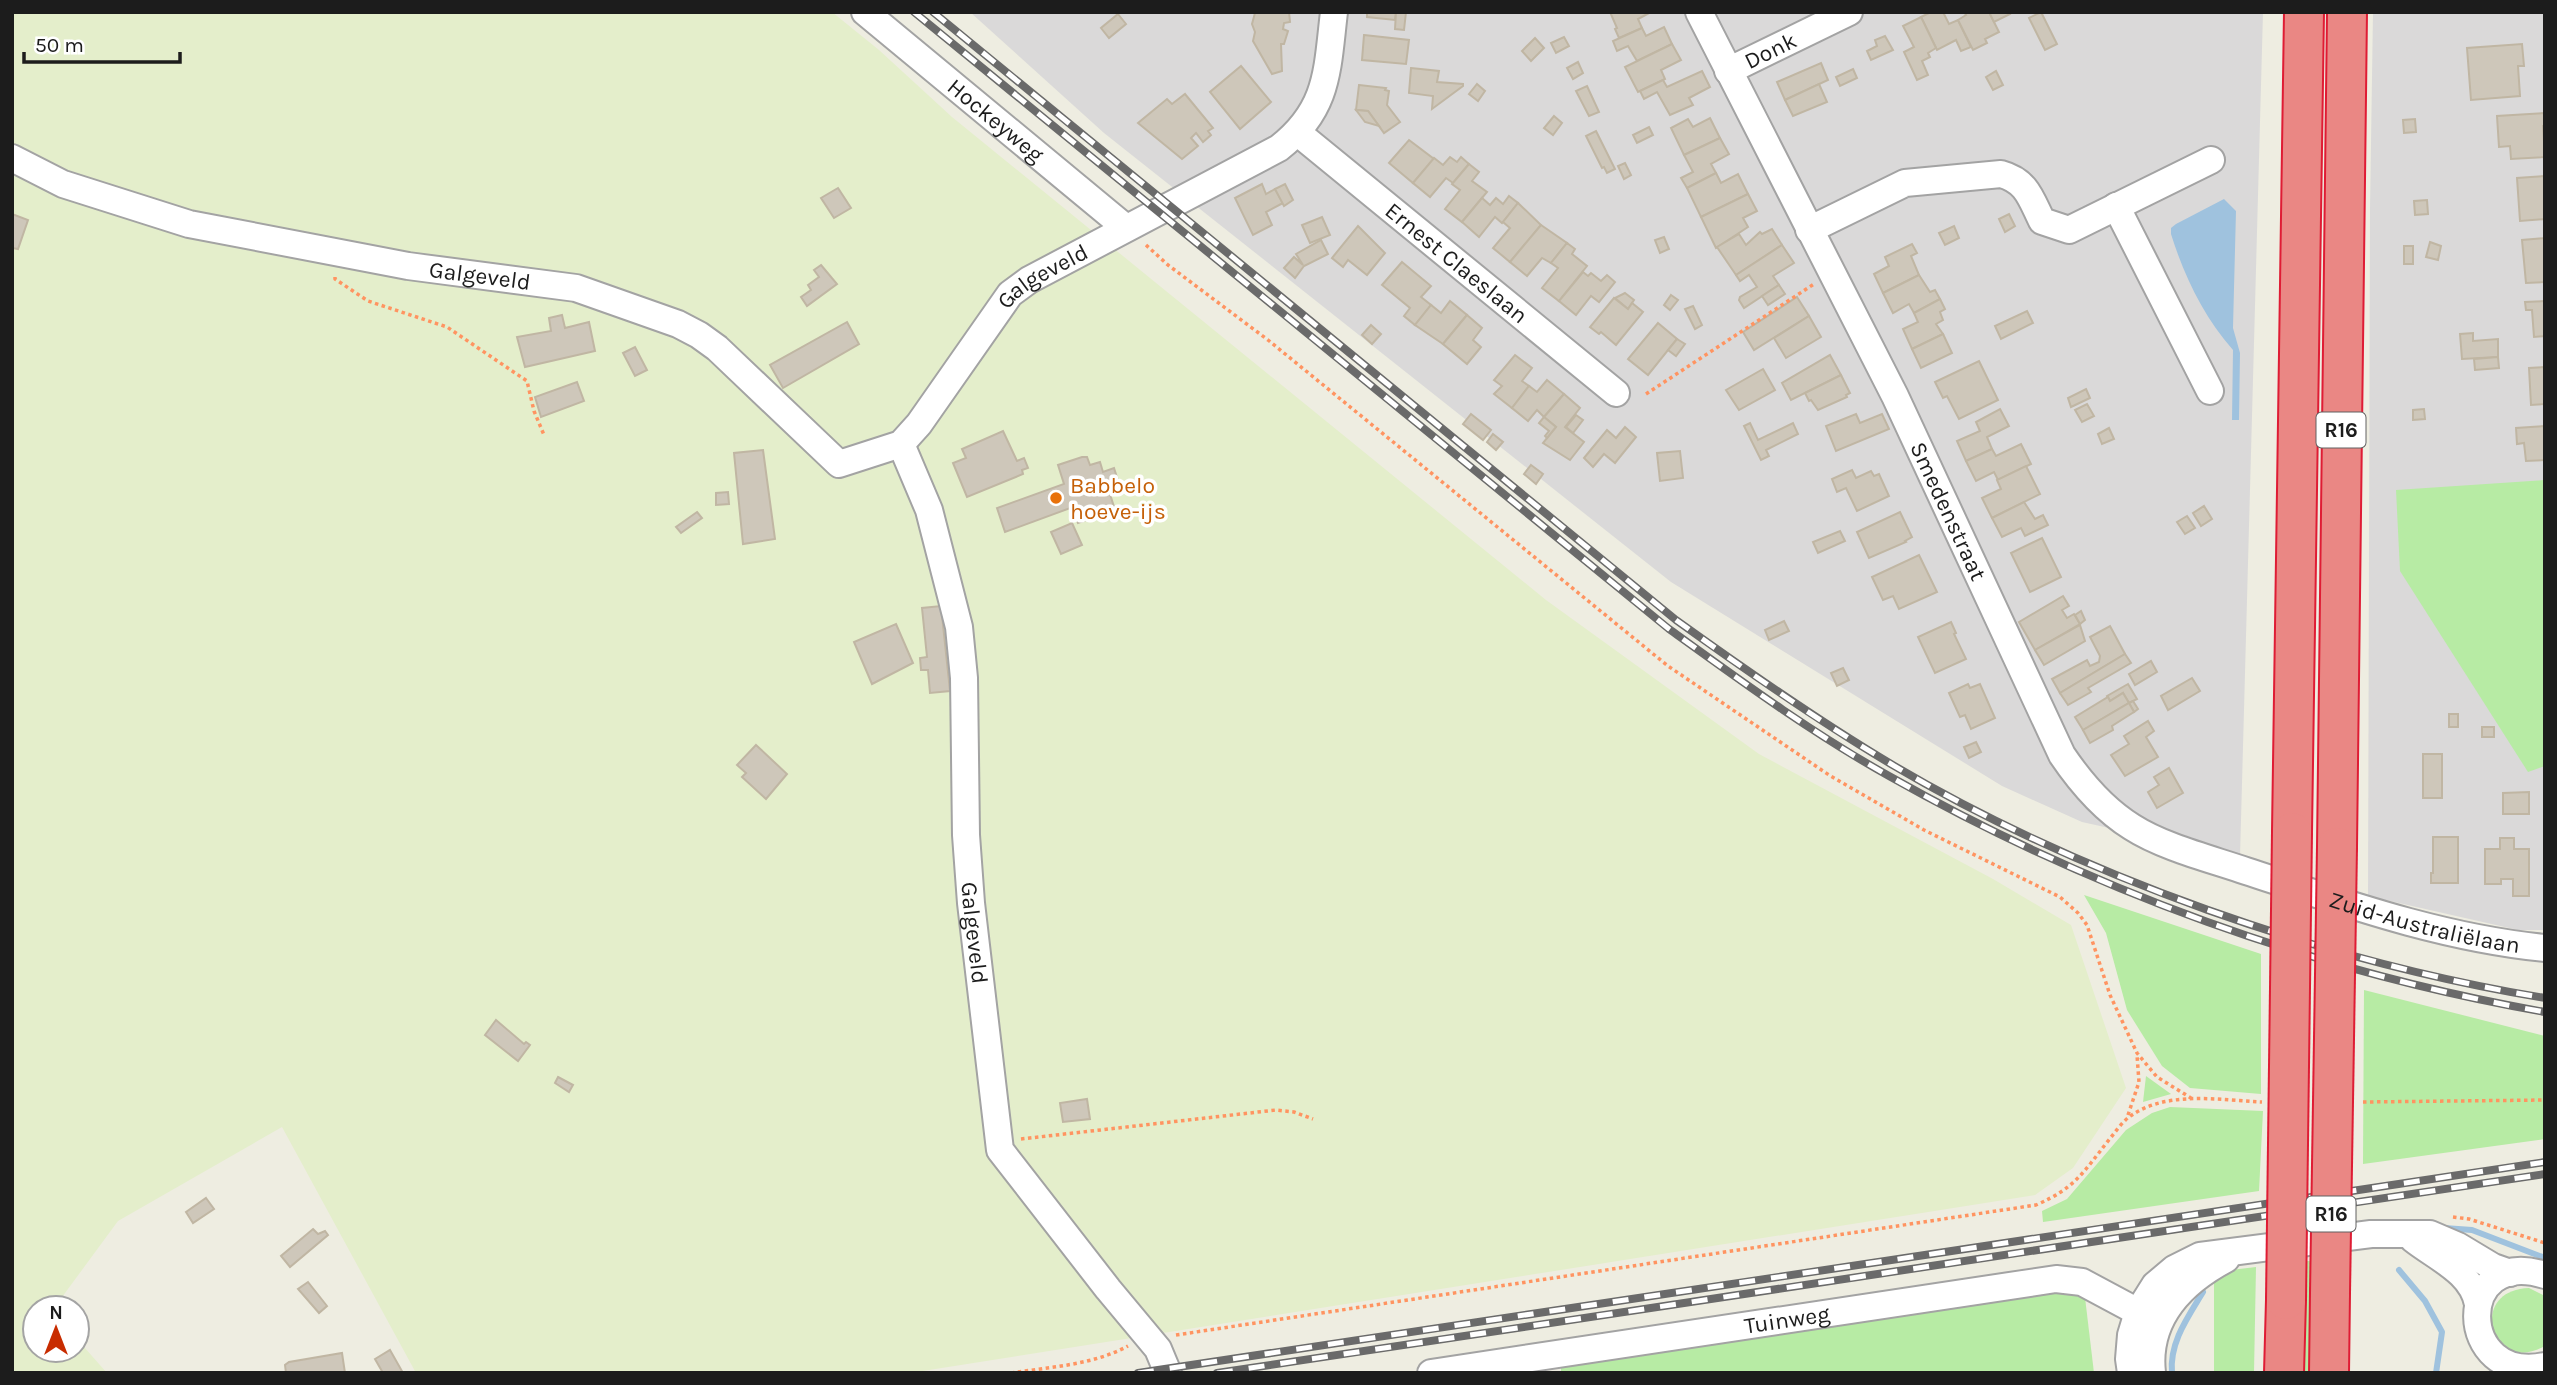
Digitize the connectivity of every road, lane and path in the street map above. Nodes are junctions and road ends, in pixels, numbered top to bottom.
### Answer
1 (865, 12) edge
2 (1334, 12) edge
3 (1699, 12) edge
4 (1849, 12) edge
5 (2304, 12) edge
6 (2347, 12) edge
7 (1728, 71) junction
8 (1298, 134) junction
9 (12, 158) edge
10 (2211, 160) dead end
11 (2116, 206) junction
12 (1126, 228) junction
13 (1809, 230) junction
14 (338, 254) junction
15 (1831, 273) junction
16 (2210, 391) dead end
17 (1616, 393) dead end
18 (1646, 394) dead end
19 (544, 435) dead end
20 (901, 444) junction
21 (2308, 892) joint
22 (2545, 947) edge
23 (2137, 1053) junction
24 (2191, 1098) junction
25 (2545, 1100) edge
26 (2266, 1102) dead end
27 (2354, 1102) dead end
28 (2127, 1118) junction
29 (1313, 1119) dead end
30 (998, 1142) junction
31 (2409, 1236) junction
32 (2241, 1251) junction
33 (2510, 1273) junction
34 (2545, 1275) edge
35 (2478, 1304) junction
36 (2138, 1312) junction
37 (1149, 1339) junction
38 (2484, 1363) edge
39 (2533, 1370) edge
40 (1011, 1373) edge
41 (1168, 1373) edge
42 (1431, 1373) edge
43 (2131, 1373) edge
44 (2152, 1373) edge
45 (2284, 1373) edge
46 (2329, 1373) edge

1 - 12 street, Hockeyweg
2 - 8 street
3 - 7 street, Smedenstraat
4 - 7 street, Donk
5 - 45 highway, R16, bridge
6 - 46 highway, R16, bridge
7 - 13 street, Smedenstraat
8 - 12 street
8 - 17 street, Ernest Claeslaan
9 - 14 street, Galgeveld
10 - 11 street
11 - 13 street
11 - 16 street
12 - 20 street, Galgeveld
12 - 23 path
13 - 15 street, Smedenstraat
14 - 19 path
14 - 20 street, Galgeveld
15 - 18 path
15 - 21 street, Smedenstraat
20 - 30 street, Galgeveld
21 - 22 street, Zuid-Australiëlaan
23 - 24 path
23 - 28 path
24 - 26 path
24 - 28 path
25 - 27 path
28 - 37 path
29 - 30 path
30 - 37 street, Galgeveld
31 - 32 street
31 - 33 street
31 - 35 street
32 - 36 street
32 - 44 street
33 - 34 street
33 - 35 street
35 - 38 street
36 - 42 street, Tuinweg
36 - 43 street
37 - 40 path
37 - 41 street, Galgeveld
38 - 39 street

